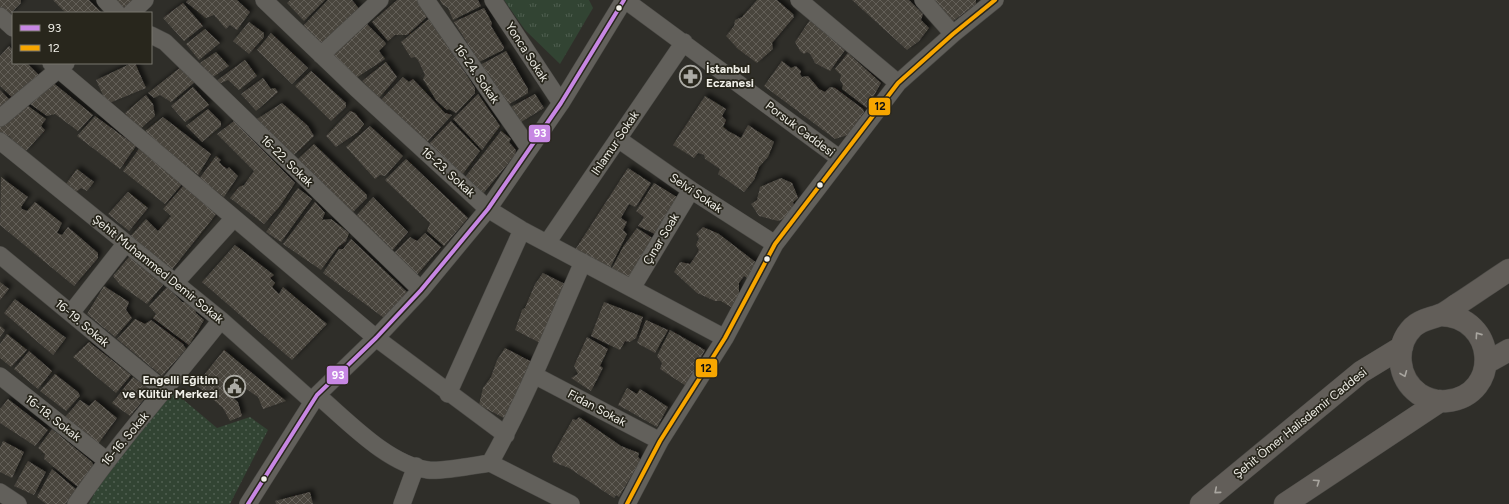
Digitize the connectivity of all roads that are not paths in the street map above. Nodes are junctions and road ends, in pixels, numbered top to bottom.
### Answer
1 (105, 0) edge
2 (145, 0) edge
3 (264, 0) edge
4 (380, 0) edge
5 (426, 0) edge
6 (493, 0) edge
7 (625, 0) edge
8 (799, 0) edge
9 (923, 0) edge
10 (995, 0) edge
11 (116, 12) edge
12 (132, 12) edge
13 (0, 16) edge
14 (12, 27) edge
15 (952, 34) junction
16 (152, 36) edge
17 (684, 42) junction
18 (321, 55) junction
19 (58, 65) edge
20 (898, 83) junction
21 (561, 103) junction
22 (0, 118) edge
23 (618, 139) junction
24 (0, 142) edge
25 (529, 148) junction
26 (839, 158) junction
27 (691, 190) junction
28 (488, 209) junction
29 (234, 218) junction
30 (522, 230) junction
31 (547, 243) junction
32 (126, 244) junction
33 (775, 244) junction
34 (0, 255) edge
35 (583, 262) junction
36 (1509, 270) edge
37 (175, 283) junction
38 (632, 288) junction
39 (421, 290) junction
40 (71, 314) junction
41 (1440, 315) junction
42 (221, 320) junction
43 (376, 338) junction
44 (725, 338) junction
45 (1402, 347) junction
46 (1509, 350) edge
47 (1486, 363) junction
48 (534, 375) junction
49 (0, 376) edge
50 (165, 391) junction
51 (448, 394) junction
52 (314, 398) junction
53 (1440, 401) junction
54 (506, 435) junction
55 (660, 441) junction
56 (106, 460) junction
57 (490, 463) junction
58 (416, 466) junction
59 (0, 492) edge
60 (18, 504) edge
61 (76, 504) edge
62 (248, 504) edge
63 (402, 504) edge
64 (571, 504) edge
65 (627, 504) edge
66 (1201, 504) edge
67 (1285, 504) edge

1 - 11 street
2 - 12 street
3 - 18 street, 16-23. Sokak
4 - 18 street
5 - 25 street, 16-24. Sokak
6 - 21 street, Yonca Sokak
7 - 17 street, Porsuk Caddesi
7 - 21 street
8 - 20 street
9 - 15 street
10 - 15 street
13 - 14 street
15 - 20 street
16 - 39 street, 16-22. Sokak
17 - 23 street, Ihlamur Sokak
17 - 26 street, Porsuk Caddesi
18 - 28 street, 16-23. Sokak
19 - 22 street
19 - 29 street
20 - 26 street
21 - 25 street
23 - 27 street, Selvi Sokak
23 - 31 street, Ihlamur Sokak
24 - 32 street, Şehit Muhammed Demir Sokak
25 - 28 street
26 - 33 street
27 - 33 street, Selvi Sokak
27 - 38 street, Çınar Soak
28 - 30 street, 16-23. Sokak
28 - 39 street
29 - 37 street
29 - 43 street
30 - 31 street, 16-23. Sokak
30 - 51 street
31 - 35 street, 16-23. Sokak
32 - 37 street, Şehit Muhammed Demir Sokak
32 - 40 street
33 - 44 street
34 - 40 street, 16-19. Sokak
35 - 38 street, 16-23. Sokak
35 - 48 street
36 - 41 main road
37 - 42 street, Şehit Muhammed Demir Sokak
38 - 44 street, 16-23. Sokak
39 - 43 street
40 - 50 street, 16-19. Sokak
41 - 45 main road
47 -> 41 main road
42 - 50 street, 16-16. Sokak
42 - 52 street, Şehit Muhammed Demir Sokak
43 - 51 street
43 - 52 street
44 - 55 street
45 -> 53 main road
45 -> 66 main road, Şehit Ömer Halisdemir Caddesi
46 - 47 main road
47 - 53 main road
48 - 54 street
48 - 55 street, Fidan Sokak
49 - 56 street, 16-18. Sokak
50 - 56 street, 16-16. Sokak
51 - 54 street
52 - 58 street, Şehit Muhammed Demir Sokak
52 - 62 street
67 -> 53 main road
54 - 57 street
55 - 65 street
56 - 61 street, 16-16. Sokak
57 - 58 street, Şehit Muhammed Demir Sokak
57 - 64 street
58 - 63 street
59 - 60 street

